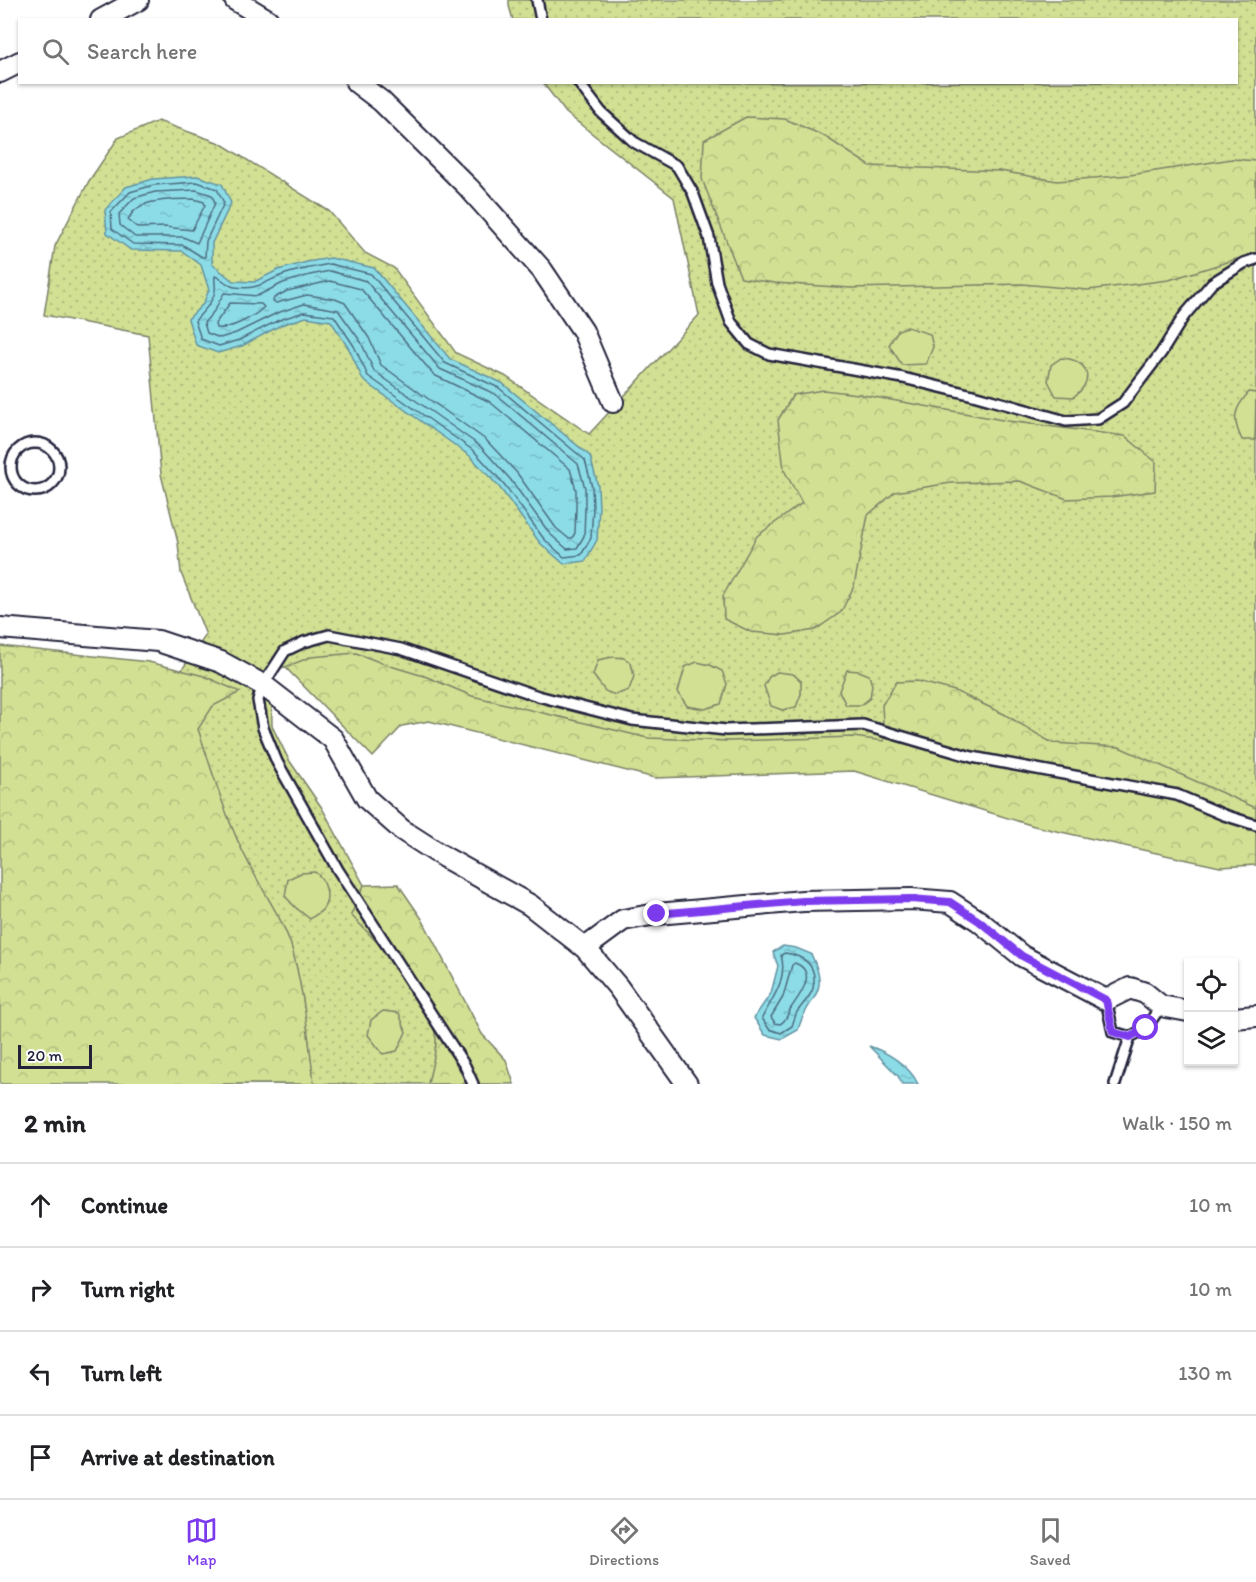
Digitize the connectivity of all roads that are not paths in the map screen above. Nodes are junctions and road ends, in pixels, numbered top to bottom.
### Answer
1 (138, 0) edge
2 (235, 0) edge
3 (537, 0) edge
4 (105, 18) edge
5 (265, 18) edge
6 (541, 18) edge
7 (18, 63) edge
8 (0, 72) edge
9 (359, 84) edge
10 (580, 84) edge
11 (1256, 259) edge
12 (613, 402) dead end
13 (0, 461) edge
14 (11, 463) junction
15 (0, 628) edge
16 (263, 685) junction
17 (1256, 825) edge
18 (585, 948) junction
19 (1106, 1000) junction
20 (1161, 1006) junction
21 (1184, 1010) edge
22 (1256, 1016) edge
23 (1238, 1018) edge
24 (1130, 1037) junction
25 (473, 1084) edge
26 (687, 1084) edge
27 (1115, 1084) edge

1 - 4 street
2 - 5 street
3 - 6 lane
7 - 8 street
9 - 12 street
10 - 11 lane
13 - 14 lane
14 - 14 lane
15 - 16 street
16 - 17 lane
16 - 18 street
16 - 25 lane
18 - 19 street
18 - 26 street
19 - 20 street
19 - 24 lane
20 - 21 street
20 - 24 lane
22 - 23 street
24 - 27 lane

